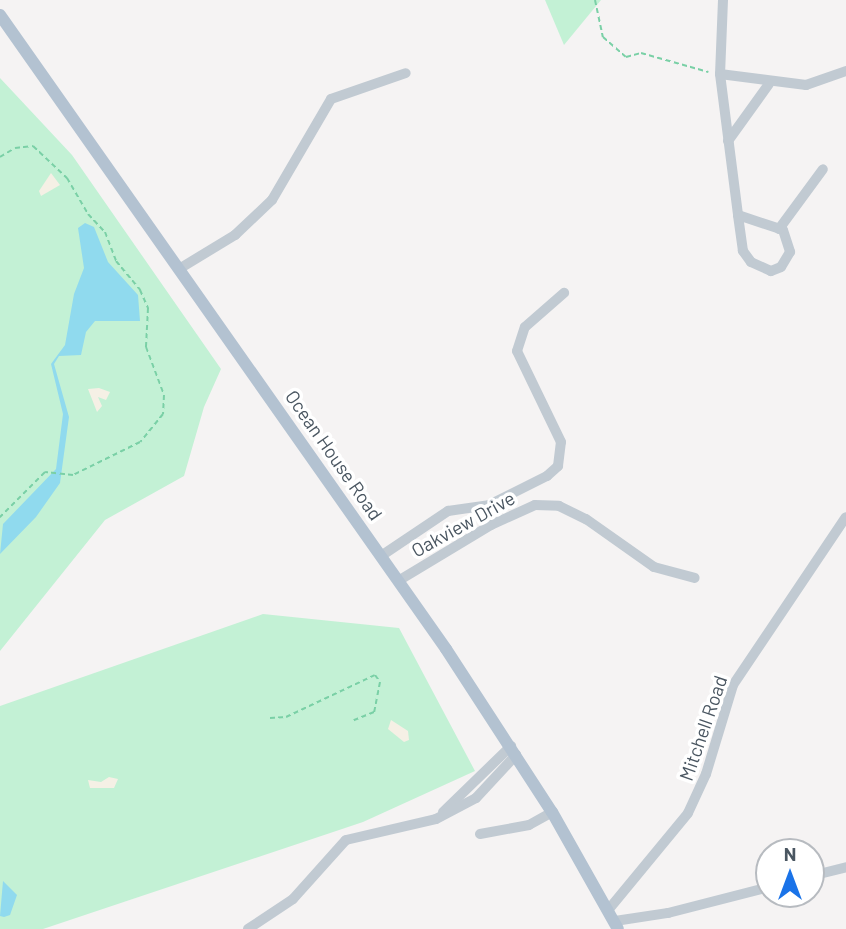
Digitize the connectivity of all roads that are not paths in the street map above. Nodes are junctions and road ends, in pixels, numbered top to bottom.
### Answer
1 (723, 0) edge
2 (0, 15) edge
3 (846, 71) edge
4 (406, 73) dead end
5 (720, 74) junction
6 (769, 84) junction
7 (728, 141) junction
8 (823, 169) dead end
9 (738, 215) junction
10 (779, 229) junction
11 (179, 269) junction
12 (564, 293) dead end
13 (846, 517) edge
14 (381, 556) junction
15 (695, 578) dead end
16 (398, 581) junction
17 (513, 750) junction
18 (552, 812) junction
19 (480, 834) dead end
20 (846, 867) edge
21 (825, 872) edge
22 (755, 891) edge
23 (614, 920) edge
24 (248, 929) edge

1 - 5 street
2 - 11 main road, Ocean House Road
3 - 6 street
4 - 11 street
5 - 6 street
5 - 7 street
6 - 7 street
7 - 9 street
8 - 10 street
9 - 10 street
9 - 10 street
11 - 14 main road, Ocean House Road
12 - 14 street
13 - 23 street, Mitchell Road
14 - 16 main road, Ocean House Road
15 - 16 street, Oakview Drive
16 - 17 main road, Ocean House Road
17 - 18 main road, Ocean House Road
17 - 24 street
18 - 19 street
18 - 23 main road, Ocean House Road
20 - 21 street
22 - 23 street

